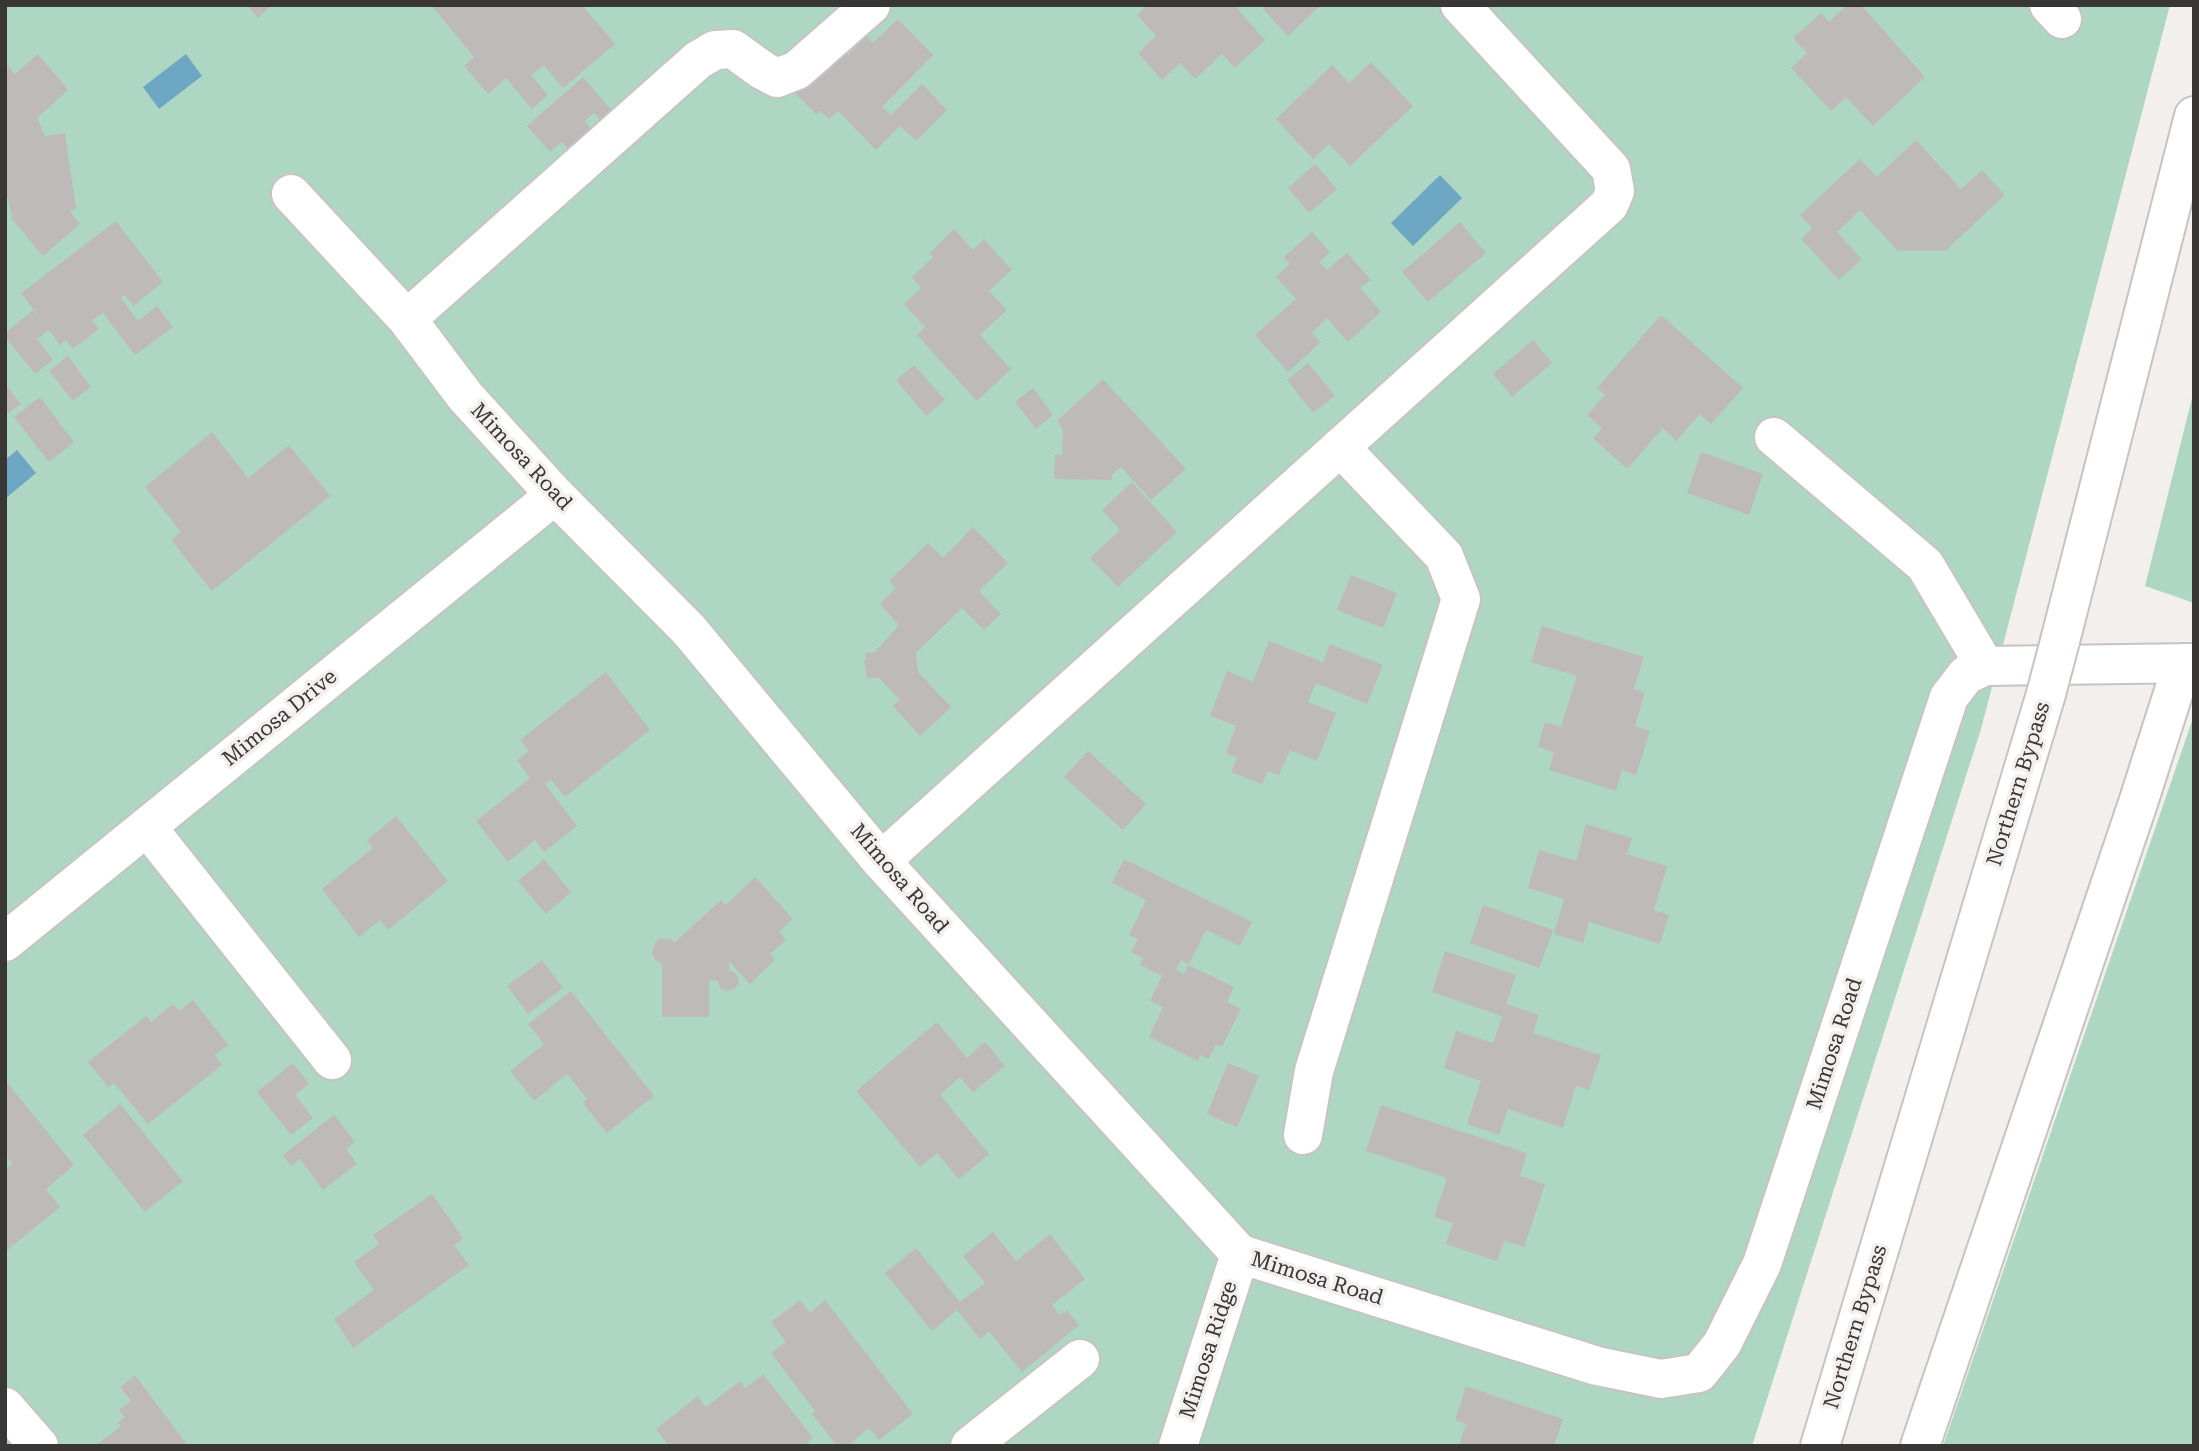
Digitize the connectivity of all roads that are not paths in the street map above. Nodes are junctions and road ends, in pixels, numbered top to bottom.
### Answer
1 (871, 5) edge
2 (1460, 5) edge
3 (2194, 116) edge
4 (291, 194) dead end
5 (407, 319) junction
6 (1773, 437) dead end
7 (1340, 447) junction
8 (555, 495) junction
9 (2188, 663) edge
10 (1985, 666) junction
11 (147, 827) junction
12 (881, 861) junction
13 (5, 942) edge
14 (332, 1060) dead end
15 (1303, 1135) dead end
16 (1240, 1254) junction
17 (1080, 1359) dead end
18 (5, 1407) edge
19 (39, 1446) edge
20 (970, 1446) edge
21 (1178, 1446) edge
22 (1820, 1446) edge
23 (1920, 1446) edge

1 - 5 street
2 - 7 street
3 - 22 street, Northern Bypass, bridge
4 - 5 street, Mimosa Road
5 - 8 street, Mimosa Road
6 - 10 street
7 - 12 street
7 - 15 street
8 - 11 street, Mimosa Drive
8 - 12 street, Mimosa Road
9 - 10 street
9 - 23 street
10 - 16 street, Mimosa Road
11 - 13 street, Mimosa Drive
11 - 14 street
12 - 16 street, Mimosa Road
16 - 21 street, Mimosa Ridge
17 - 20 street
18 - 19 street

